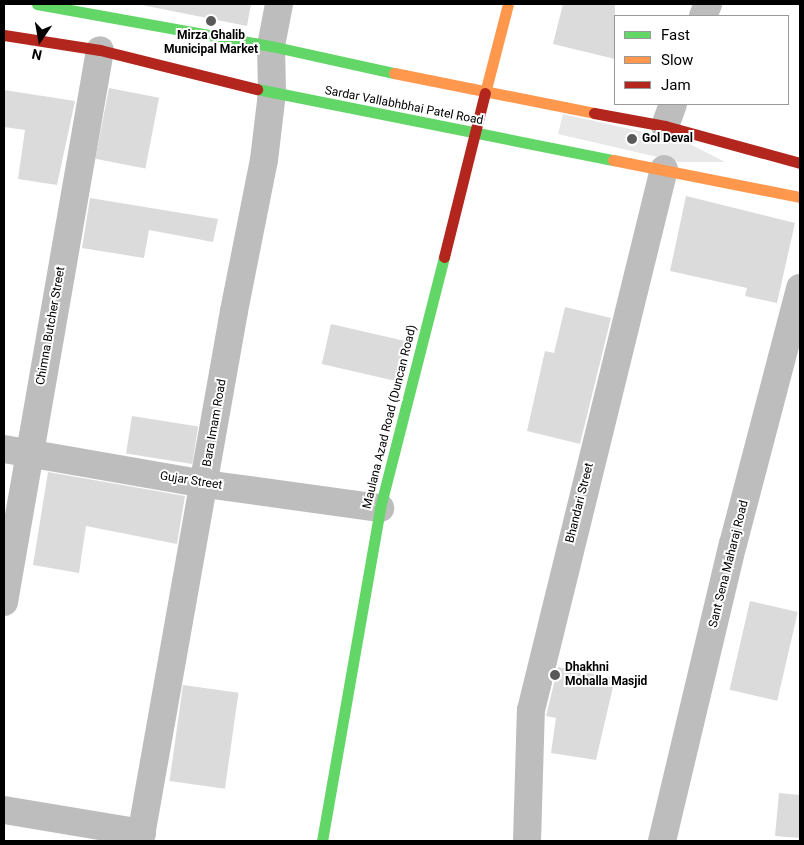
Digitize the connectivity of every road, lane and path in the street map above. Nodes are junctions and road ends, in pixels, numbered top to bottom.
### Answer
1 (37, 4) edge
2 (279, 4) edge
3 (508, 4) edge
4 (4, 35) edge
5 (271, 46) junction
6 (100, 50) junction
7 (272, 93) junction
8 (487, 94) junction
9 (669, 115) edge
10 (477, 135) junction
11 (800, 163) edge
12 (664, 169) junction
13 (800, 197) edge
14 (800, 288) edge
15 (16, 451) edge
16 (204, 484) junction
17 (380, 508) junction
18 (4, 602) edge
19 (4, 811) edge
20 (141, 837) edge
21 (322, 841) edge
22 (527, 841) edge
23 (662, 841) edge

1 - 5 main road
2 - 5 street, Bara Imam Road
3 - 8 main road, Maulana Azad Road (Duncan Road)
4 - 6 main road, Sardar Vallabhbhai Patel Road
5 - 7 street, Bara Imam Road
5 - 8 main road
6 - 7 main road, Sardar Vallabhbhai Patel Road
6 - 15 street, Chimna Butcher Street
7 - 10 main road, Sardar Vallabhbhai Patel Road
7 - 16 street, Bara Imam Road
8 - 9 main road
8 - 10 main road, Maulana Azad Road (Duncan Road)
9 - 11 main road
10 - 12 main road, Sardar Vallabhbhai Patel Road
10 - 17 main road, Maulana Azad Road (Duncan Road)
12 - 13 main road, Sardar Vallabhbhai Patel Road
12 - 22 street, Bhandari Street
14 - 23 street, Sant Sena Maharaj Road
15 - 16 street, Gujar Street
15 - 18 street, Chimna Butcher Street
16 - 17 street, Gujar Street
16 - 20 street, Bara Imam Road
17 - 21 main road, Maulana Azad Road (Duncan Road)
19 - 20 street

